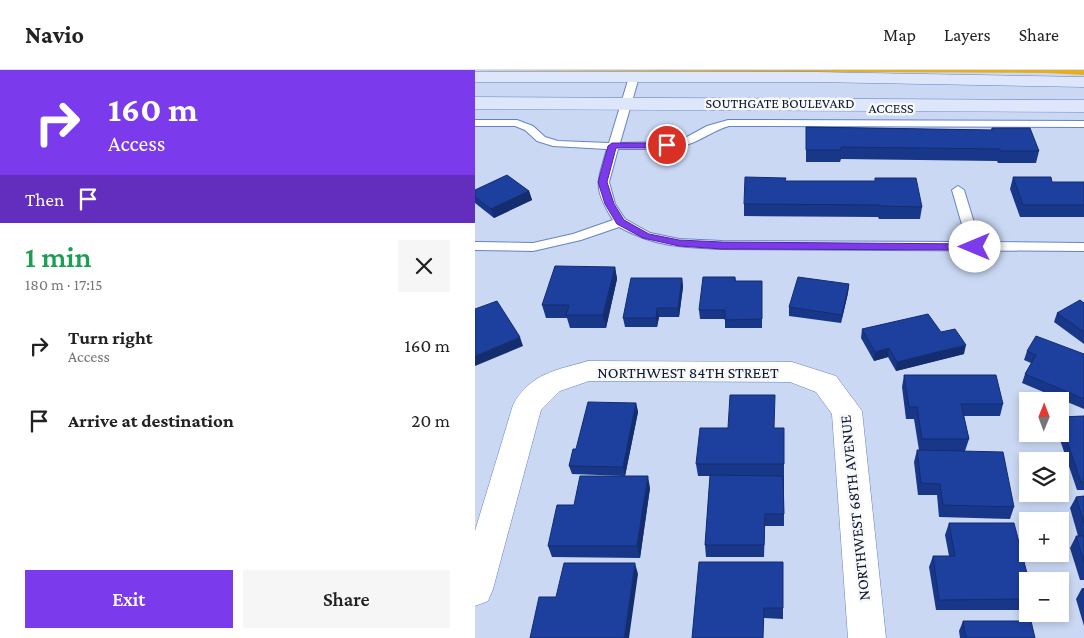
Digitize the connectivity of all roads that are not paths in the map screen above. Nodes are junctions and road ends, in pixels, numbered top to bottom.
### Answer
1 (475, 77) edge
2 (634, 77) junction
3 (1084, 82) edge
4 (475, 103) edge
5 (626, 103) junction
6 (1084, 106) edge
7 (475, 122) edge
8 (1084, 124) edge
9 (612, 146) junction
10 (958, 190) dead end
11 (620, 222) junction
12 (475, 246) edge
13 (975, 247) junction
14 (1084, 247) edge
15 (826, 384) joint
16 (475, 589) edge
17 (867, 638) edge

1 - 2 main road, SOUTHGATE BOULEVARD
2 - 3 main road, SOUTHGATE BOULEVARD
2 - 5 lane
4 - 5 main road, SOUTHGATE BOULEVARD
5 - 6 main road, SOUTHGATE BOULEVARD
5 - 9 lane
7 - 9 lane, ACCESS
8 - 9 lane, ACCESS
9 - 11 lane
10 - 13 lane
11 - 12 lane
11 - 13 lane
13 - 14 lane
15 - 16 street, NORTHWEST 84TH STREET
15 - 17 street, NORTHWEST 68TH AVENUE

